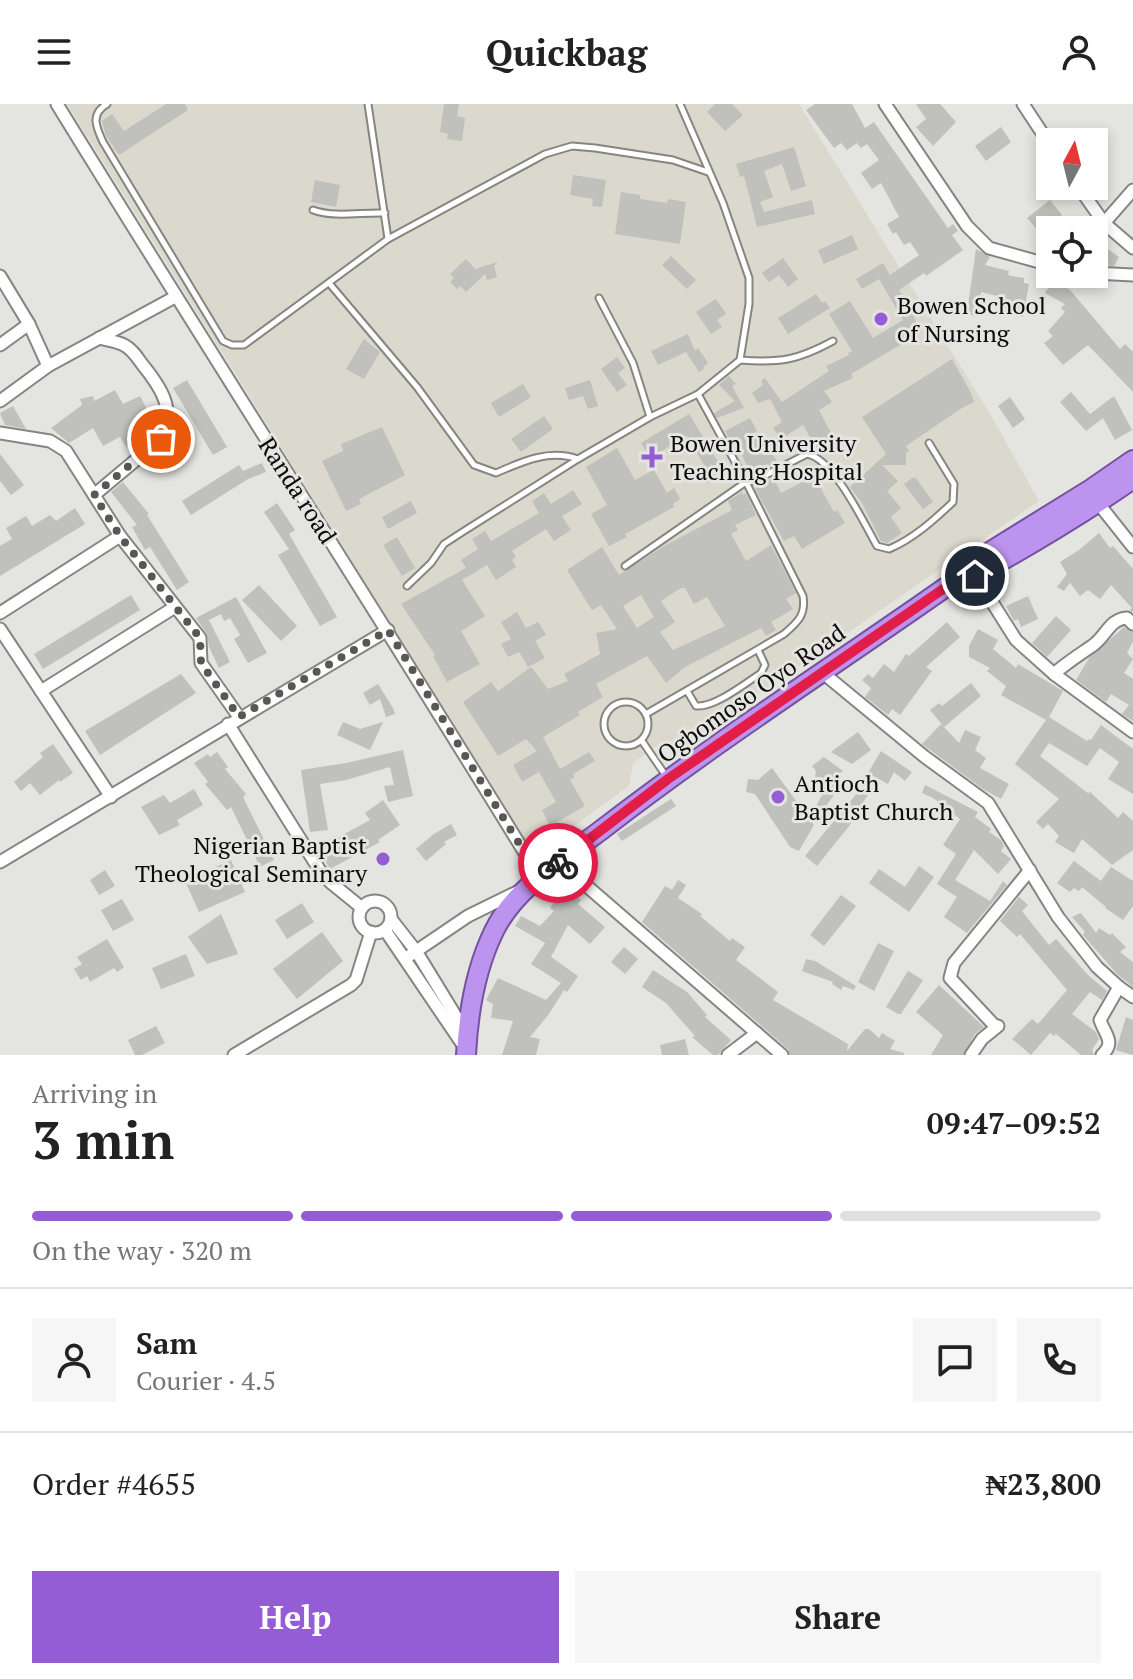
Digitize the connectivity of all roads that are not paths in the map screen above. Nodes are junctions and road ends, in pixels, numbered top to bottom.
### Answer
1 (57, 104) edge
2 (107, 104) edge
3 (368, 104) edge
4 (680, 104) edge
5 (885, 104) edge
6 (1023, 104) edge
7 (1039, 128) edge
8 (708, 172) junction
9 (1133, 190) edge
10 (313, 210) dead end
11 (385, 213) junction
12 (1108, 218) edge
13 (1108, 226) edge
14 (388, 239) junction
15 (1133, 248) edge
16 (1036, 261) edge
17 (1108, 274) edge
18 (1133, 275) edge
19 (0, 276) edge
20 (329, 283) junction
21 (175, 297) junction
22 (599, 298) dead end
23 (29, 324) junction
24 (99, 338) junction
25 (833, 341) dead end
26 (0, 345) edge
27 (740, 360) junction
28 (48, 366) junction
29 (698, 394) junction
30 (0, 401) edge
31 (650, 417) junction
32 (0, 433) edge
33 (929, 443) dead end
34 (578, 459) junction
35 (1133, 460) edge
36 (1133, 479) edge
37 (746, 482) junction
38 (94, 495) junction
39 (1098, 503) junction
40 (120, 536) junction
41 (1133, 547) edge
42 (625, 566) dead end
43 (968, 573) junction
44 (407, 586) dead end
45 (175, 607) junction
46 (0, 613) edge
47 (1133, 624) edge
48 (0, 629) edge
49 (388, 630) junction
50 (758, 650) junction
51 (823, 673) junction
52 (1054, 674) junction
53 (41, 691) junction
54 (687, 691) junction
55 (646, 714) junction
56 (233, 720) junction
57 (1133, 732) edge
58 (642, 741) junction
59 (668, 779) junction
60 (111, 797) junction
61 (0, 862) edge
62 (559, 862) junction
63 (1030, 870) junction
64 (535, 880) junction
65 (362, 908) junction
66 (388, 924) junction
67 (371, 932) junction
68 (411, 955) junction
69 (1119, 987) junction
70 (1133, 997) edge
71 (757, 1033) junction
72 (467, 1047) edge
73 (234, 1055) edge
74 (728, 1055) edge
75 (782, 1055) edge
76 (971, 1055) edge
77 (1102, 1055) edge

1 - 21 street, Randa road
2 - 20 lane
3 - 11 lane
4 - 8 lane
5 - 16 street
6 - 7 street
8 - 14 lane
8 - 27 lane
9 - 12 street
10 - 11 lane
11 - 14 lane
13 - 15 street
14 - 20 lane
17 - 18 street
19 - 23 street
20 - 34 lane
21 - 24 street
21 - 49 street, Randa road
22 - 31 lane
23 - 26 street
23 - 28 street
24 - 28 street
24 - 38 street
25 - 27 lane
27 - 29 lane
28 - 30 street
29 - 31 lane
29 - 37 lane
31 - 34 lane
32 - 38 street
33 - 37 lane
34 - 44 lane
35 - 43 highway, Ogbomoso Oyo Road
36 - 39 highway, Ogbomoso Oyo Road
37 - 42 lane
37 - 50 lane
38 - 40 street
39 - 41 street
39 - 43 highway, Ogbomoso Oyo Road
40 - 45 street
40 - 46 street
43 - 51 highway, Ogbomoso Oyo Road
43 - 52 street
45 - 53 street
45 - 56 street
47 - 52 street
48 - 53 street
49 - 56 street
49 - 64 street, Randa road
50 - 54 lane
50 - 54 lane
51 - 59 highway, Ogbomoso Oyo Road
51 - 63 street
52 - 57 street
53 - 60 street
54 - 55 lane
55 - 58 lane
55 - 58 lane
56 - 60 street
56 - 65 street
58 - 59 lane
59 - 62 highway, Ogbomoso Oyo Road
60 - 61 street
62 - 64 highway, Ogbomoso Oyo Road
62 - 71 street
63 - 69 street
63 - 76 street
64 - 68 street
64 - 72 highway, Ogbomoso Oyo Road
65 - 66 street
65 - 67 street
66 - 67 street
66 - 68 street
67 - 73 street
68 - 72 street
69 - 70 street
69 - 77 street
71 - 74 street
71 - 75 street

